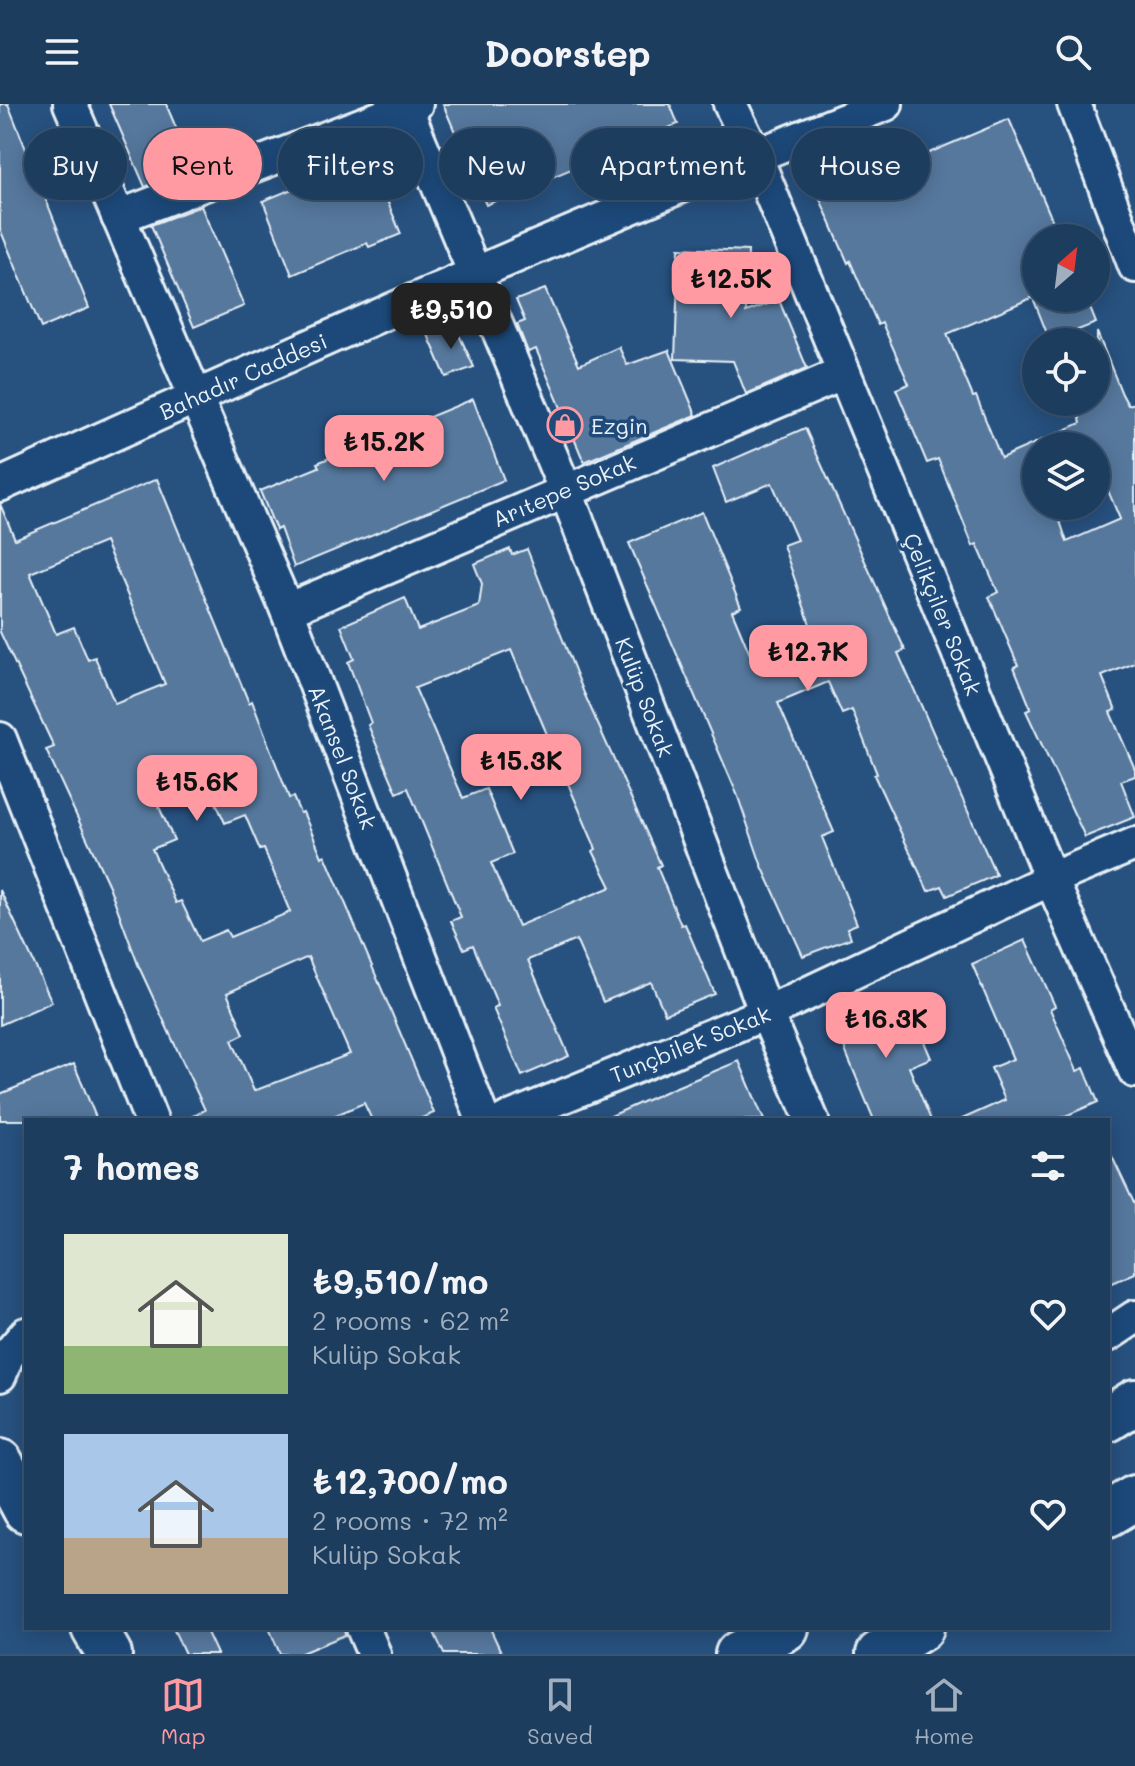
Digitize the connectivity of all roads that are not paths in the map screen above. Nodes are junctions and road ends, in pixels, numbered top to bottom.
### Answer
1 (70, 104) edge
2 (730, 104) edge
3 (886, 104) edge
4 (1074, 104) edge
5 (408, 106) edge
6 (742, 128) edge
7 (775, 147) edge
8 (649, 200) edge
9 (773, 200) edge
10 (118, 217) junction
11 (1135, 266) edge
12 (476, 274) junction
13 (844, 373) junction
14 (194, 397) junction
15 (0, 485) edge
16 (565, 489) junction
17 (287, 610) junction
18 (0, 739) edge
19 (1135, 844) edge
20 (1051, 879) junction
21 (766, 1013) junction
22 (1135, 1071) edge
23 (150, 1118) edge
24 (482, 1118) edge
25 (510, 1118) edge
26 (811, 1118) edge
27 (1135, 1317) edge
28 (1110, 1334) edge
29 (24, 1336) edge
30 (0, 1375) edge
31 (1135, 1402) edge
32 (1110, 1418) edge
33 (1135, 1498) edge
34 (1110, 1513) edge
35 (95, 1630) edge
36 (364, 1630) edge
37 (782, 1630) edge
38 (918, 1630) edge
39 (109, 1654) edge
40 (374, 1654) edge
41 (738, 1654) edge
42 (879, 1654) edge

1 - 10 street, Akansel Sokak
2 - 6 street, Çelikçiler Sokak
3 - 7 street, Bahadır Caddesi
4 - 11 street
5 - 10 street
5 - 12 street, Kulüp Sokak
8 - 12 street, Bahadır Caddesi
9 - 13 street, Çelikçiler Sokak
10 - 14 street, Akansel Sokak
12 - 14 street, Bahadır Caddesi
12 - 16 street, Kulüp Sokak
13 - 16 street, Arıtepe Sokak
13 - 20 street, Çelikçiler Sokak
14 - 15 street, Bahadır Caddesi
14 - 17 street, Akansel Sokak
16 - 17 street, Arıtepe Sokak
16 - 21 street, Kulüp Sokak
17 - 24 street, Akansel Sokak
18 - 23 street
19 - 20 street, Tunçbilek Sokak
20 - 21 street, Tunçbilek Sokak
20 - 22 street, Çelikçiler Sokak
21 - 25 street, Tunçbilek Sokak
21 - 26 street, Kulüp Sokak
27 - 28 street
29 - 30 street
31 - 32 main road
33 - 34 main road
35 - 39 main road
36 - 40 street
37 - 41 main road
38 - 42 main road

